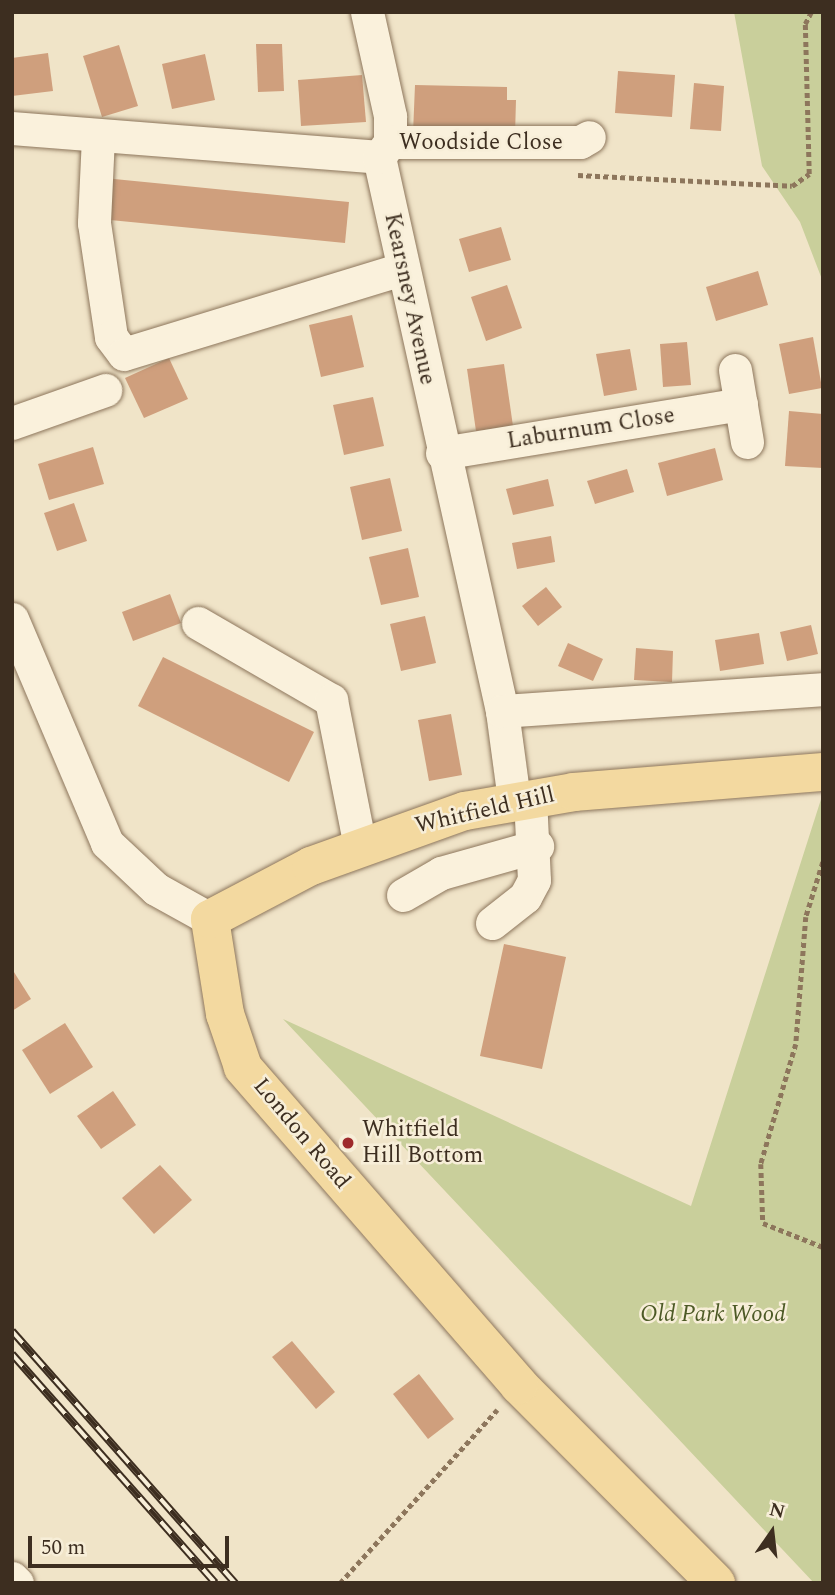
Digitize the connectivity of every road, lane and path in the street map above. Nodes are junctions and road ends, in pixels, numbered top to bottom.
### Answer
1 (367, 12) edge
2 (385, 12) edge
3 (811, 12) edge
4 (12, 128) edge
5 (98, 137) junction
6 (589, 137) dead end
7 (393, 146) junction
8 (565, 174) dead end
9 (402, 268) junction
10 (735, 370) dead end
11 (106, 390) dead end
12 (741, 404) junction
13 (12, 423) edge
14 (747, 442) dead end
15 (442, 453) junction
16 (12, 619) edge
17 (198, 623) dead end
18 (823, 689) edge
19 (502, 711) junction
20 (823, 772) edge
21 (522, 799) junction
22 (360, 846) junction
23 (537, 846) junction
24 (823, 862) edge
25 (403, 895) dead end
26 (209, 919) junction
27 (492, 923) dead end
28 (823, 1247) edge
29 (519, 1385) junction
30 (12, 1578) edge
31 (17, 1583) edge
32 (340, 1583) edge
33 (716, 1583) edge

1 - 7 street
2 - 7 street
3 - 8 path
4 - 5 street
5 - 7 street
5 - 9 street
6 - 7 street, Woodside Close
7 - 9 street, Kearsney Avenue
9 - 15 street, Kearsney Avenue
10 - 12 street
11 - 13 street
12 - 14 street
12 - 15 street, Laburnum Close
15 - 19 street, Kearsney Avenue
16 - 26 street
17 - 22 street
18 - 19 street
19 - 21 street, Kearsney Avenue
20 - 21 main road, Whitfield Hill
21 - 22 main road, Whitfield Hill
21 - 23 street, Kearsney Avenue
22 - 26 main road, Whitfield Hill
23 - 25 street
23 - 27 street, Kearsney Avenue
24 - 28 path
26 - 29 main road, London Road
29 - 32 path
29 - 33 main road, London Road
30 - 31 street

